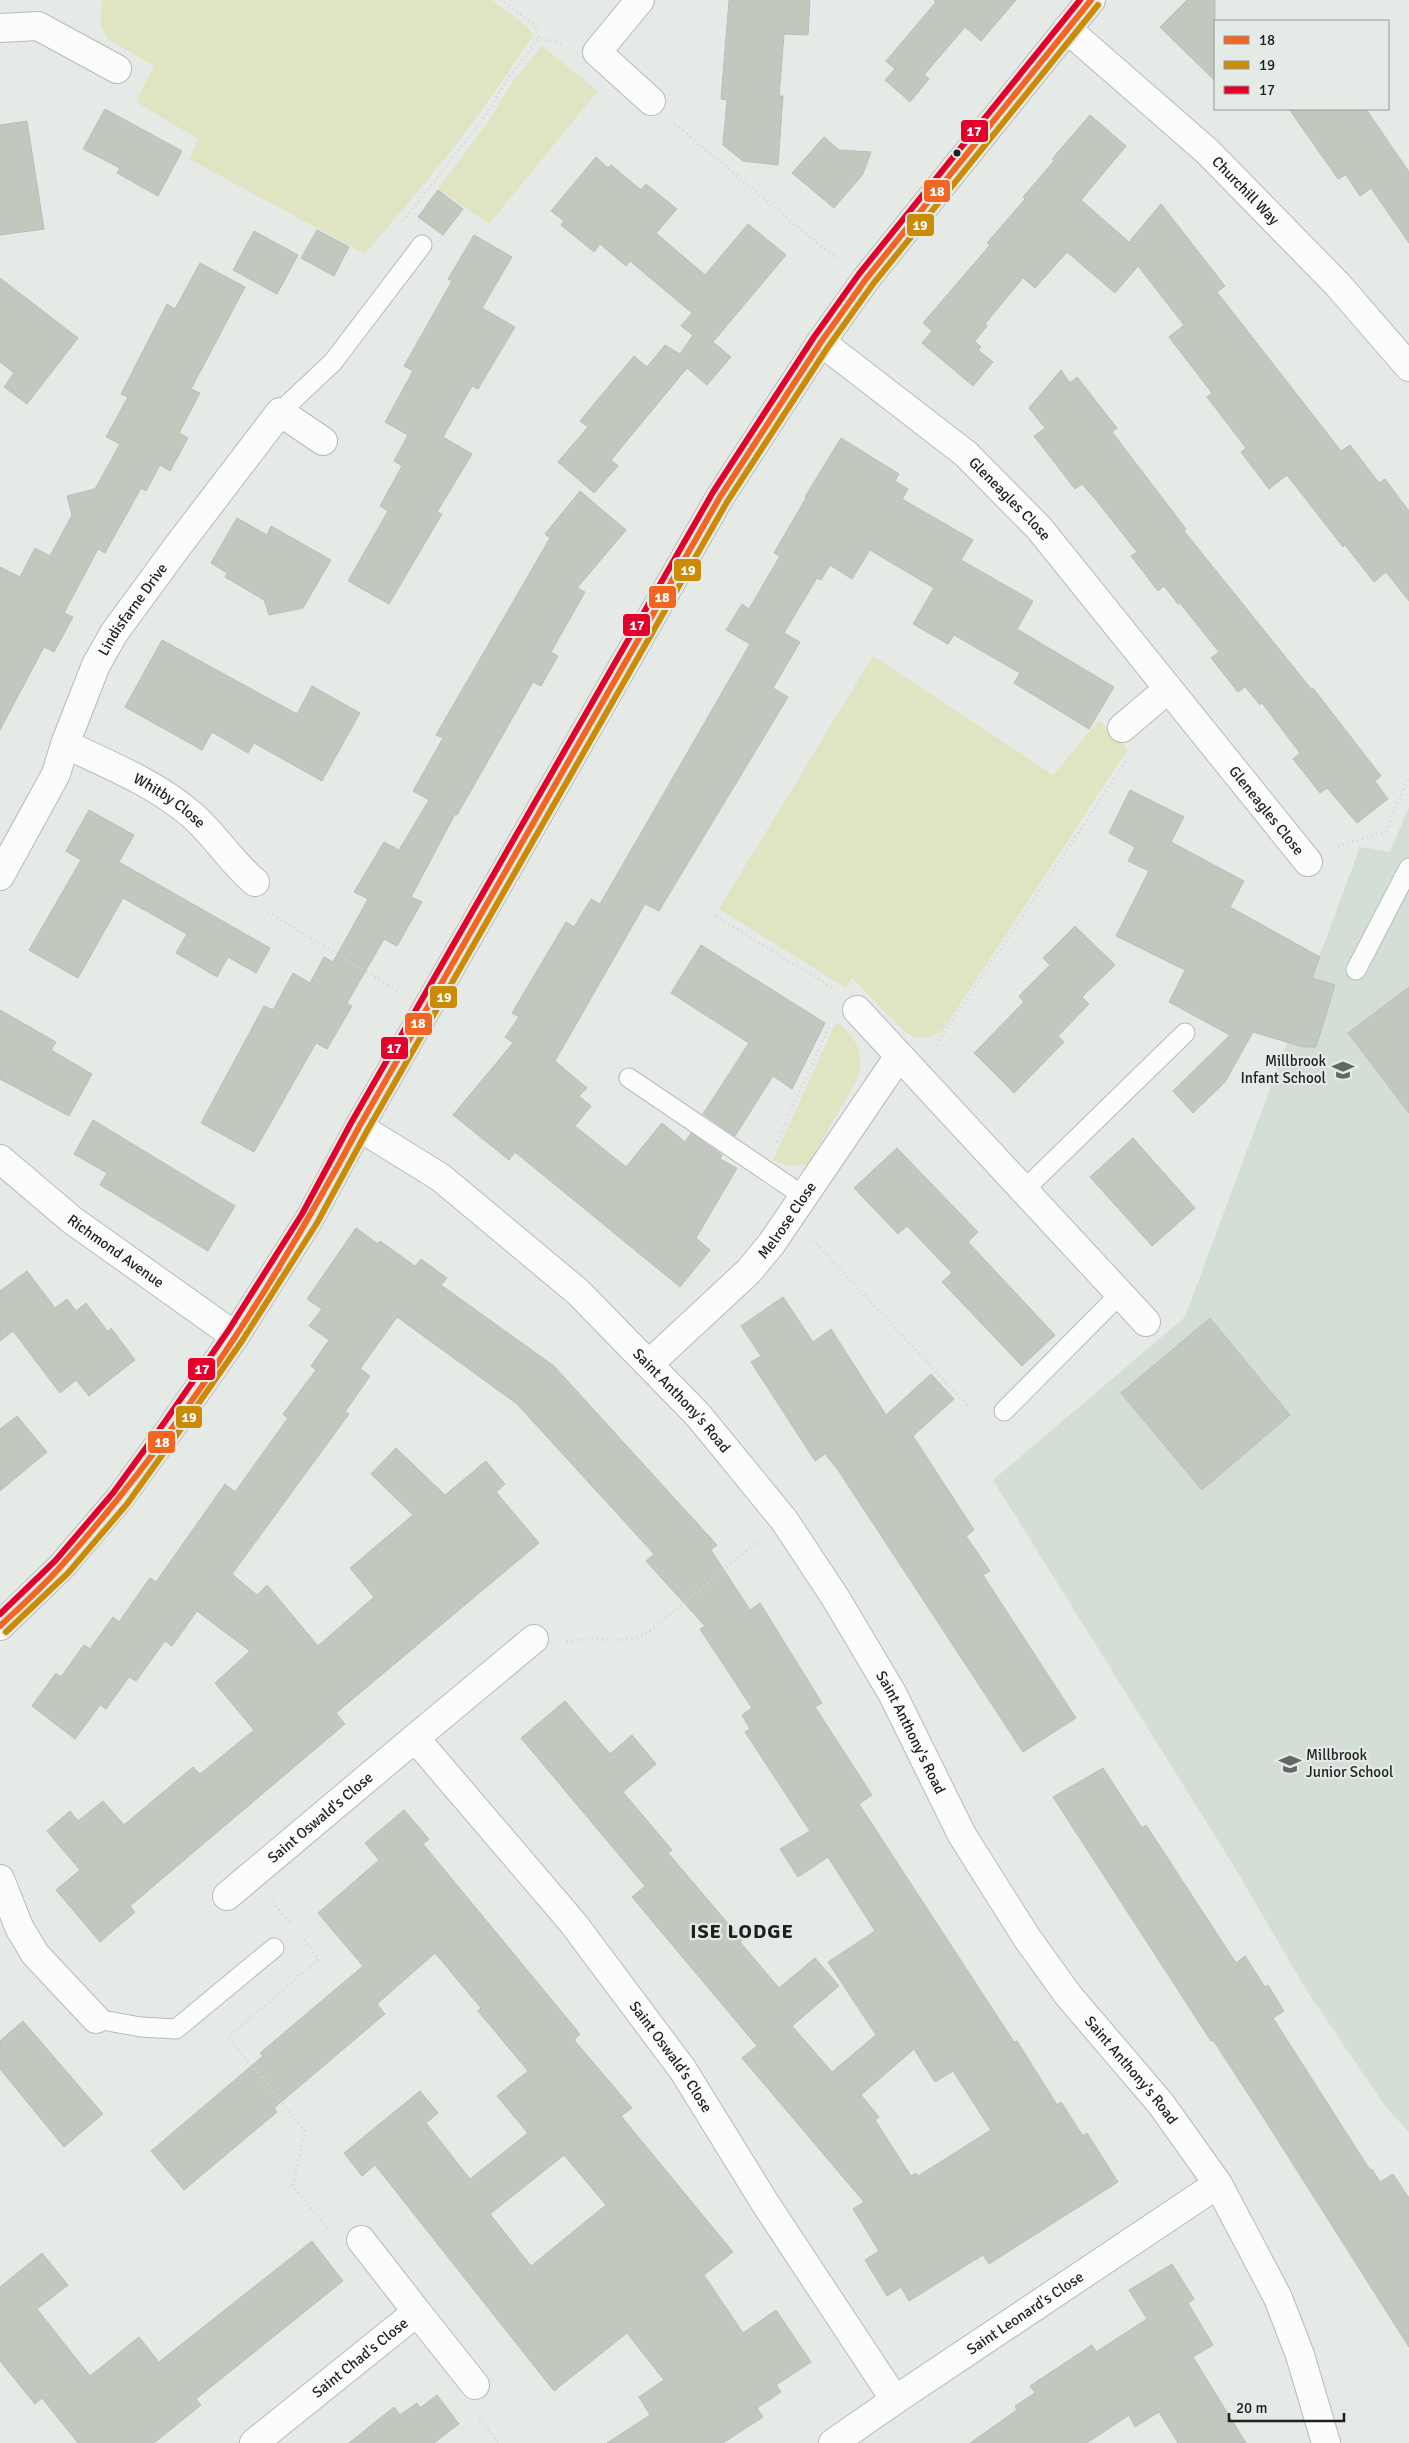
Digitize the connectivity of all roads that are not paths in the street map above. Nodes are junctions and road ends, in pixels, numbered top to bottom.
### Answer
1 (640, 0) edge
2 (1091, 0) edge
3 (0, 28) edge
4 (1067, 29) junction
5 (117, 70) dead end
6 (651, 101) road end
7 (422, 245) dead end
8 (821, 342) junction
9 (1409, 367) edge
10 (280, 412) junction
11 (323, 441) dead end
12 (1168, 689) junction
13 (1122, 728) road end
14 (65, 744) junction
15 (1308, 862) road end
16 (1409, 868) edge
17 (0, 876) edge
18 (255, 882) dead end
19 (1356, 970) dead end
20 (848, 1000) road end
21 (1185, 1034) dead end
22 (907, 1066) junction
23 (629, 1078) dead end
24 (359, 1127) junction
25 (0, 1159) edge
26 (1024, 1190) junction
27 (798, 1206) junction
28 (1120, 1294) junction
29 (1146, 1322) dead end
30 (235, 1336) junction
31 (649, 1364) junction
32 (1004, 1411) dead end
33 (0, 1626) edge
34 (534, 1639) road end
35 (415, 1738) junction
36 (0, 1879) edge
37 (227, 1896) dead end
38 (274, 1948) dead end
39 (96, 2019) joint
40 (1218, 2184) junction
41 (361, 2240) road end
42 (418, 2312) junction
43 (475, 2385) dead end
44 (895, 2400) junction
45 (254, 2443) edge
46 (833, 2443) edge
47 (1326, 2443) edge

1 - 6 street
2 - 4 street
3 - 5 street
4 - 8 street
4 - 9 street, Churchill Way
7 - 10 lane
8 - 12 street, Gleneagles Close
8 - 24 street
10 - 11 street
10 - 14 street, Lindisfarne Drive
12 - 13 street
12 - 15 street, Gleneagles Close
14 - 17 street, Lindisfarne Drive
14 - 18 street, Whitby Close
16 - 19 lane
20 - 22 street
21 - 26 lane
22 - 26 street
22 - 27 street, Melrose Close
23 - 27 lane
24 - 30 street
24 - 31 street, Saint Anthony's Road
25 - 30 street, Richmond Avenue
26 - 28 street
27 - 31 street, Melrose Close
28 - 29 street
28 - 32 lane
30 - 33 street
31 - 40 street, Saint Anthony's Road
34 - 35 street, Saint Oswald's Close
35 - 37 street, Saint Oswald's Close
35 - 44 street, Saint Oswald's Close
36 - 39 street
38 - 39 lane
40 - 44 street, Saint Leonard's Close
40 - 47 street, Saint Anthony's Road
41 - 42 street
42 - 43 street, Saint Chad's Close
42 - 45 street, Saint Chad's Close
44 - 46 street, Saint Leonard's Close

